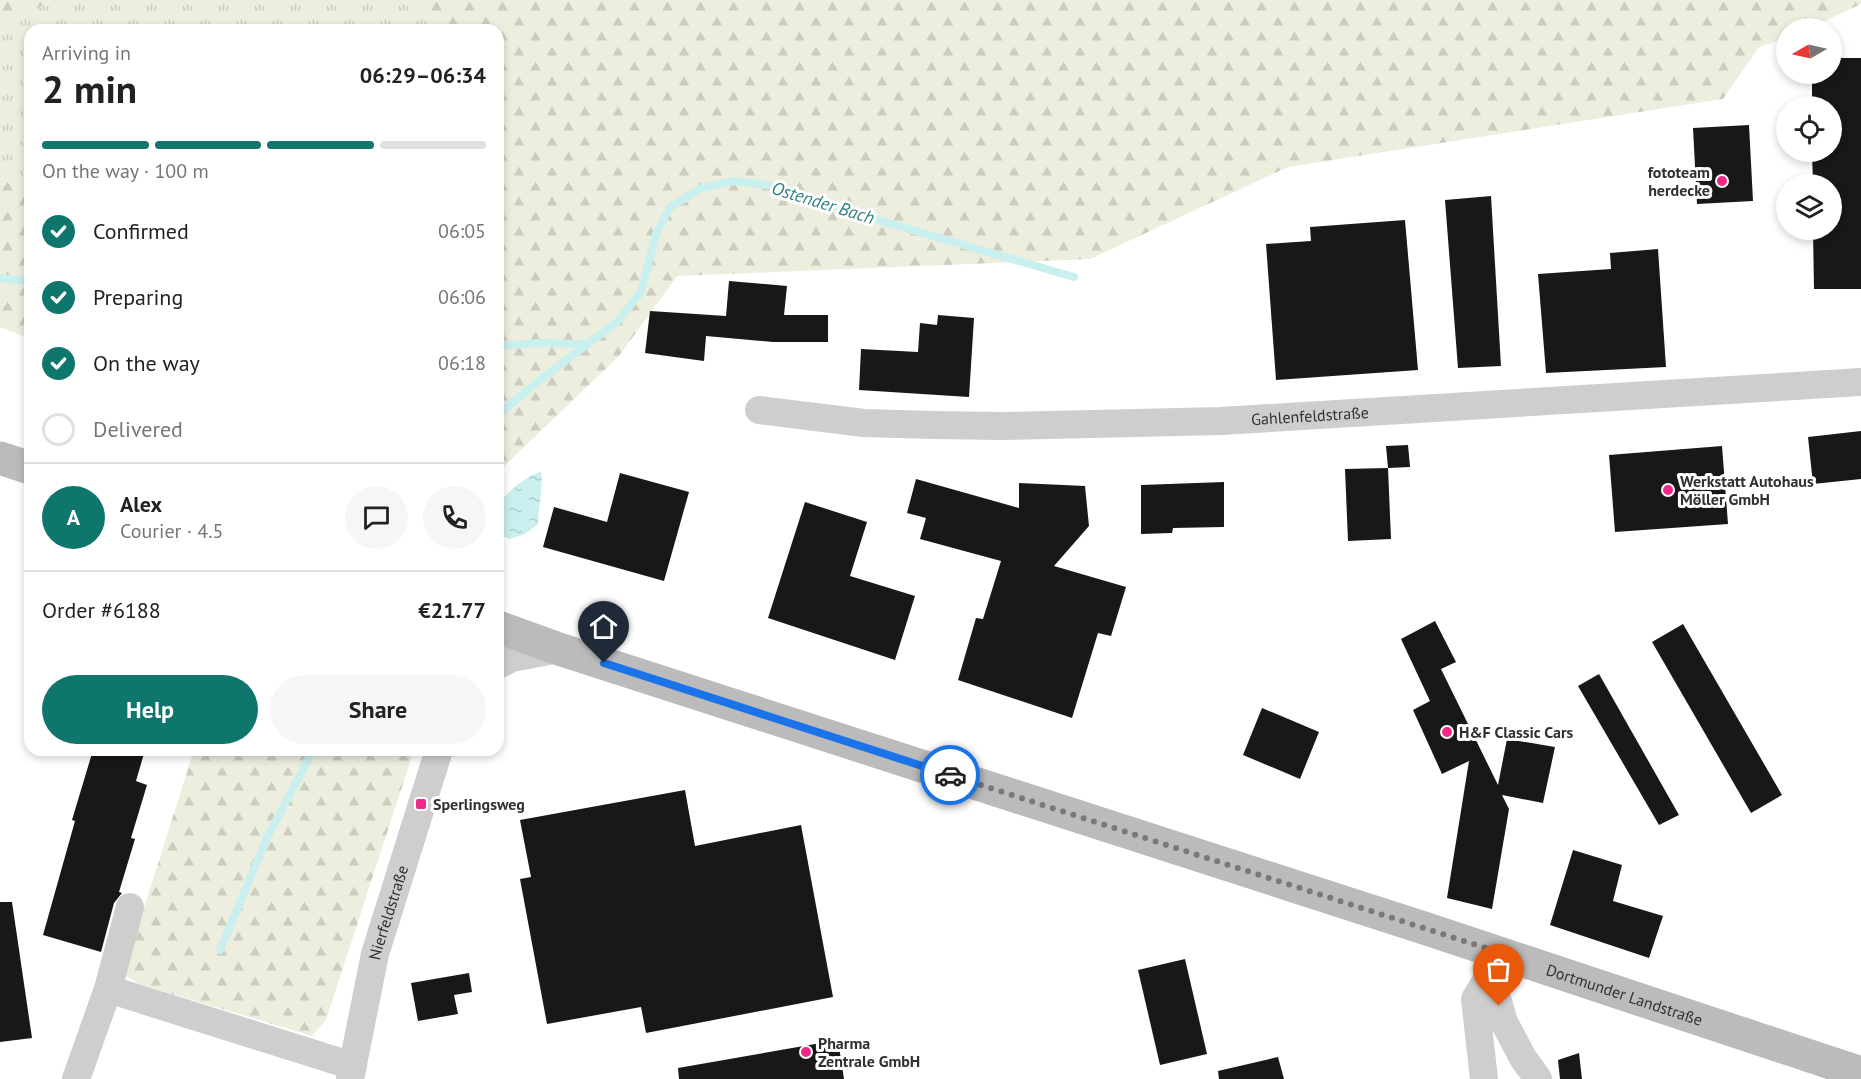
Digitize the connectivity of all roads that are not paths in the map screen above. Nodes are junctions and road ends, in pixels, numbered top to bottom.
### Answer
1 (1861, 382) edge
2 (759, 410) dead end
3 (0, 458) edge
4 (24, 466) edge
5 (504, 629) edge
6 (559, 649) junction
7 (504, 662) edge
8 (437, 756) edge
9 (130, 907) dead end
10 (1494, 963) junction
11 (108, 989) junction
12 (351, 1072) edge
13 (1861, 1073) edge
14 (76, 1079) edge
15 (1484, 1079) edge
16 (1538, 1079) edge

1 - 2 street, Gahlenfeldstraße
3 - 4 main road
5 - 6 main road, Dortmunder Landstraße
6 - 7 street
6 - 10 main road, Dortmunder Landstraße
8 - 12 street, Nierfeldstraße
9 - 11 street
10 - 13 main road, Dortmunder Landstraße
10 - 15 street
10 - 16 street
11 - 12 street
11 - 14 street

